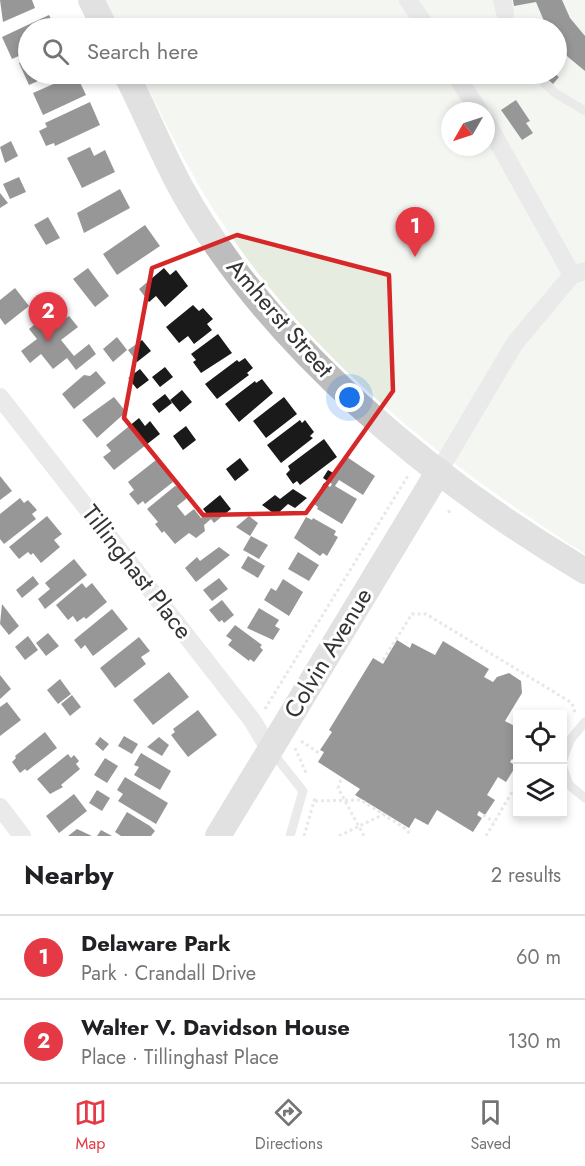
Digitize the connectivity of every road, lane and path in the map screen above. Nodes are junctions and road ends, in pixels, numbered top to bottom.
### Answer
1 (91, 0) edge
2 (408, 0) edge
3 (100, 18) edge
4 (420, 18) edge
5 (131, 84) edge
6 (461, 84) edge
7 (545, 84) edge
8 (473, 102) edge
9 (585, 111) edge
10 (495, 136) edge
11 (578, 273) edge
12 (0, 397) edge
13 (439, 471) junction
14 (409, 474) dead end
15 (585, 571) edge
16 (382, 660) dead end
17 (265, 711) dead end
18 (575, 719) dead end
19 (585, 722) edge
20 (301, 741) dead end
21 (567, 749) edge
22 (270, 750) junction
23 (320, 753) dead end
24 (562, 764) edge
25 (341, 780) dead end
26 (513, 790) edge
27 (585, 798) edge
28 (315, 801) dead end
29 (345, 802) junction
30 (0, 807) edge
31 (384, 814) junction
32 (483, 815) dead end
33 (494, 822) junction
34 (358, 826) junction
35 (406, 829) junction
36 (22, 836) edge
37 (218, 836) edge
38 (290, 836) edge
39 (339, 836) edge
40 (364, 836) edge
41 (402, 836) edge
42 (411, 836) edge
43 (486, 836) edge

1 - 3 street
2 - 4 street
5 - 13 street, Amherst Street
6 - 8 street
7 - 9 lane
10 - 11 street
11 - 13 street
12 - 22 street, Tillinghast Place
13 - 15 street, Amherst Street
13 - 22 street, Colvin Avenue
14 - 17 path
16 - 18 path
19 - 21 lane
20 - 23 path
22 - 37 street, Colvin Avenue
22 - 38 lane
24 - 27 lane
25 - 29 path
26 - 33 path
28 - 29 path
29 - 31 path
29 - 34 path
30 - 36 street
31 - 34 path
31 - 35 path
32 - 33 path
33 - 43 path
34 - 39 path
34 - 40 path
35 - 41 path
35 - 42 path

